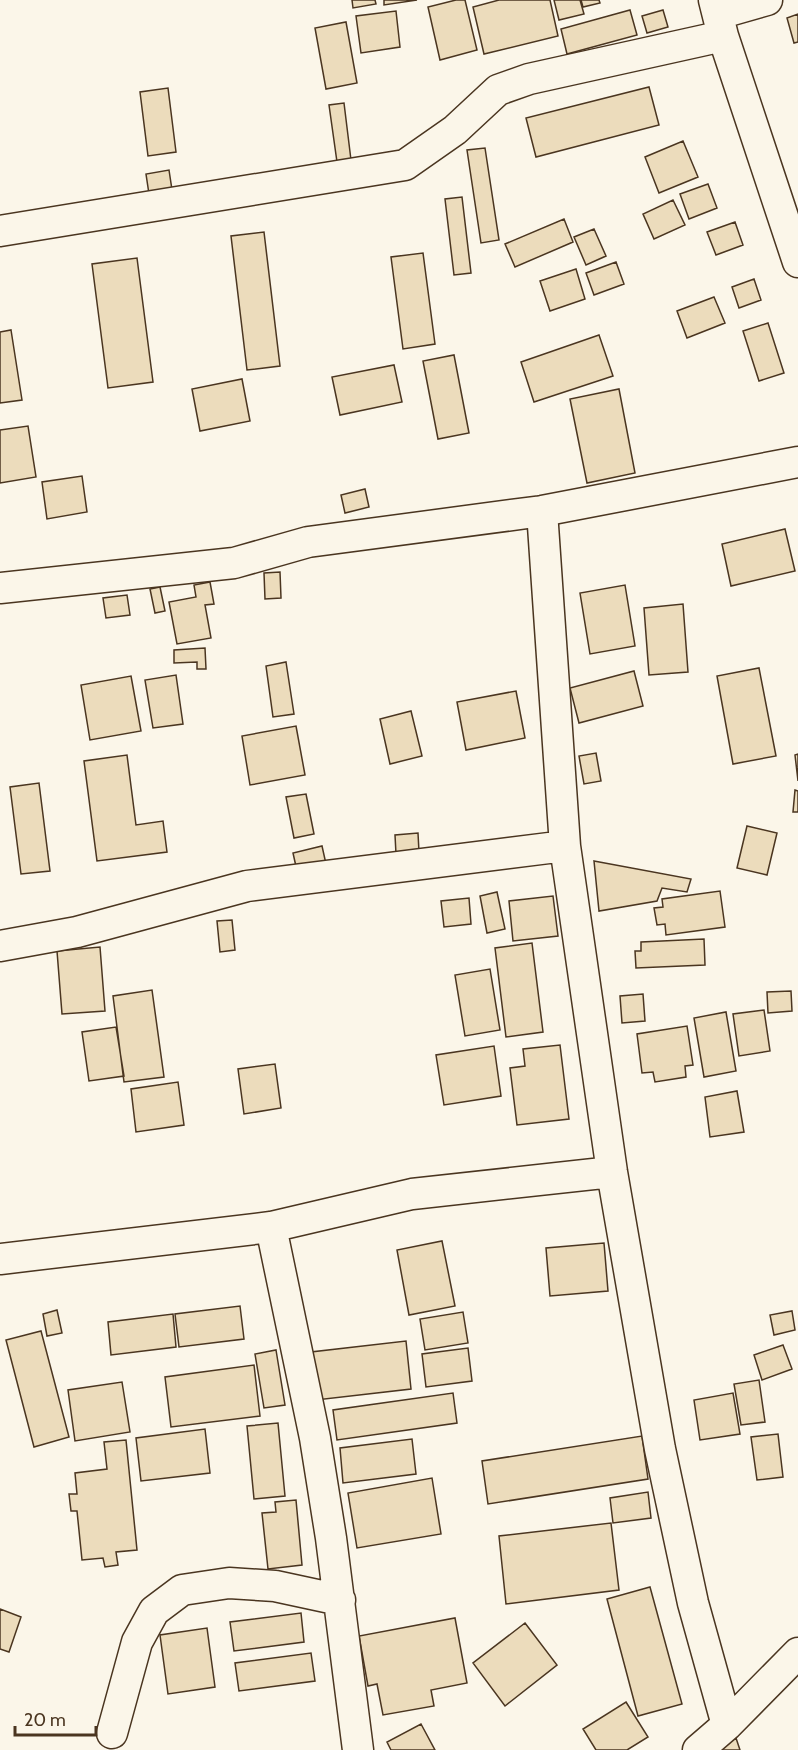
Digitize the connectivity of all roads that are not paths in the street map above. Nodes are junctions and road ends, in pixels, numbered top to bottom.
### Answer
1 (767, 0) edge
2 (718, 17) edge
3 (0, 231) edge
4 (798, 262) edge
5 (798, 462) edge
6 (542, 511) junction
7 (0, 588) edge
8 (565, 846) junction
9 (0, 946) edge
10 (612, 1172) junction
11 (271, 1227) junction
12 (0, 1259) edge
13 (340, 1600) junction
14 (798, 1653) edge
15 (727, 1725) junction
16 (112, 1733) dead end
17 (358, 1750) edge
18 (698, 1750) edge

1 - 2 street
2 - 3 street
2 - 4 street
5 - 6 street
6 - 7 street
6 - 8 street
8 - 9 street
8 - 10 street
10 - 11 street
10 - 15 street
11 - 12 street
11 - 13 street
13 - 16 street
13 - 17 street
14 - 15 street
15 - 18 street

